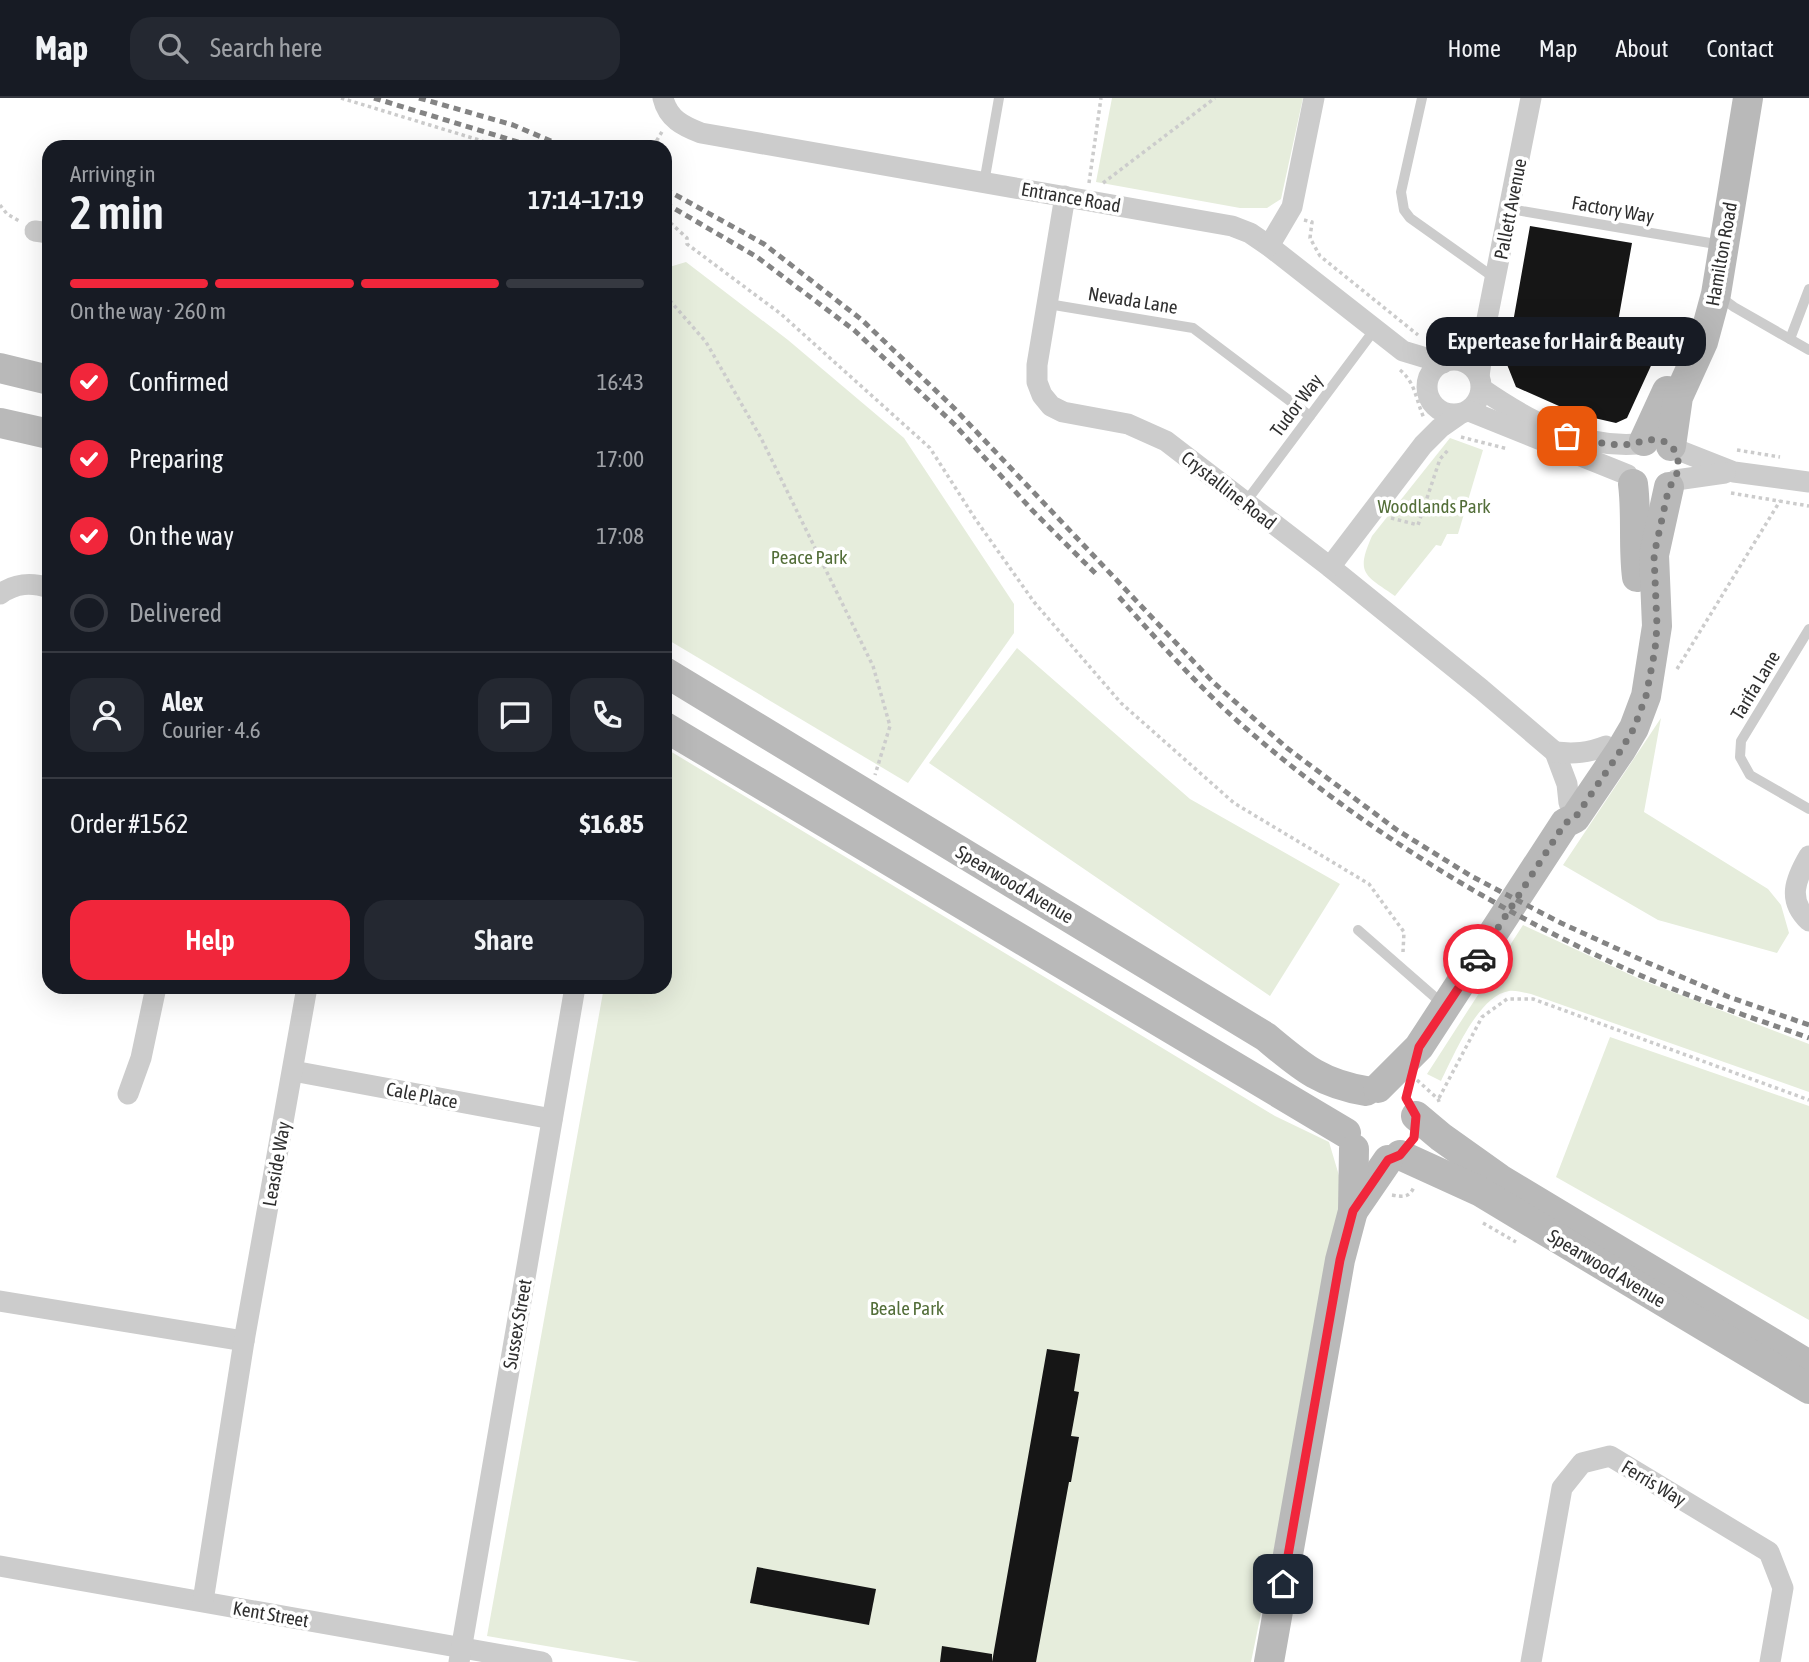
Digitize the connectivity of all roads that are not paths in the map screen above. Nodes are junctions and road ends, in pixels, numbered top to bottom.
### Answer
1 (663, 98) edge
2 (999, 98) edge
3 (1314, 98) edge
4 (1422, 98) edge
5 (1531, 98) edge
6 (1733, 98) edge
7 (1748, 98) edge
8 (984, 183) junction
9 (1065, 196) junction
10 (1510, 209) junction
11 (1710, 243) junction
12 (1269, 246) junction
13 (1496, 279) junction
14 (1809, 289) edge
15 (1716, 294) junction
16 (1048, 304) junction
17 (1487, 320) junction
18 (1375, 329) junction
19 (1790, 339) junction
20 (1809, 350) edge
21 (1403, 351) junction
22 (1447, 361) junction
23 (0, 368) edge
24 (42, 378) edge
25 (1480, 382) junction
26 (1429, 395) junction
27 (1464, 412) junction
28 (1310, 416) junction
29 (0, 423) edge
30 (42, 432) edge
31 (1423, 445) junction
32 (1656, 445) junction
33 (1631, 479) junction
34 (1731, 482) junction
35 (1809, 482) edge
36 (1672, 484) junction
37 (1245, 503) junction
38 (1330, 567) junction
39 (42, 586) edge
40 (0, 594) edge
41 (1809, 629) edge
42 (672, 676) edge
43 (672, 731) edge
44 (1606, 747) junction
45 (1555, 752) junction
46 (1809, 809) edge
47 (1567, 813) junction
48 (1809, 856) edge
49 (1809, 921) edge
50 (1358, 930) dead end
51 (155, 994) edge
52 (306, 994) edge
53 (574, 994) edge
54 (1447, 1007) junction
55 (293, 1071) junction
56 (128, 1094) dead end
57 (1401, 1098) junction
58 (552, 1119) junction
59 (1350, 1141) junction
60 (1394, 1157) junction
61 (1353, 1211) junction
62 (0, 1301) edge
63 (244, 1341) junction
64 (1809, 1365) edge
65 (1809, 1389) edge
66 (0, 1566) edge
67 (202, 1601) junction
68 (460, 1655) edge
69 (541, 1662) edge
70 (1269, 1662) edge
71 (1531, 1662) edge
72 (1770, 1662) edge

1 - 8 street, Entrance Road
2 - 8 lane
3 - 12 street
4 - 13 lane
5 - 10 street, Pallett Avenue
6 - 11 main road, Hamilton Road
7 - 15 main road, Hamilton Road
8 - 9 street, Entrance Road
9 - 12 street, Entrance Road
9 - 16 street, Crystalline Road
10 - 11 lane, Factory Way
10 - 13 street, Pallett Avenue
11 - 32 main road, Hamilton Road
12 - 18 street, Entrance Road
13 - 17 street, Pallett Avenue
14 - 19 lane
15 - 19 lane
15 - 32 main road, Hamilton Road
16 - 28 lane, Nevada Lane
16 - 37 street, Crystalline Road
17 - 22 street, Pallett Avenue
17 - 25 street, Pallett Avenue
18 - 21 street, Entrance Road
18 - 28 lane, Tudor Way
19 - 20 lane
21 - 22 street, Entrance Road
21 - 26 street, Entrance Road
22 - 25 street
22 - 26 street
23 - 24 main road
25 - 27 street
25 - 32 street
26 - 27 street
26 - 31 street
27 - 31 street
27 - 33 street
28 - 37 lane, Tudor Way
29 - 30 main road
31 - 38 street
32 - 33 main road
32 - 34 street
32 - 36 main road
33 - 36 main road
33 - 44 main road
34 - 35 street
34 - 36 street
36 - 47 main road
37 - 38 street, Crystalline Road
38 - 45 street, Crystalline Road
39 - 40 street
41 - 46 lane, Tarifa Lane
42 - 57 main road, Spearwood Avenue
43 - 59 main road
44 - 45 street
44 - 47 main road
45 - 47 street, Crystalline Road
47 - 54 main road
48 - 49 street
50 - 54 lane
51 - 56 street
52 - 55 street, Leaside Way
53 - 58 street, Sussex Street
54 - 57 main road
55 - 58 street, Cale Place
55 - 63 street, Leaside Way
57 - 59 main road
57 - 60 main road
57 - 64 main road, Spearwood Avenue
58 - 68 street, Sussex Street
59 - 60 main road
59 - 61 main road
60 - 61 main road
60 - 65 main road, Spearwood Avenue
61 - 70 main road
62 - 63 street
63 - 67 street, Leaside Way
66 - 67 street, Kent Street
67 - 68 street, Kent Street
68 - 69 street, Kent Street
71 - 72 street, Ferris Way

